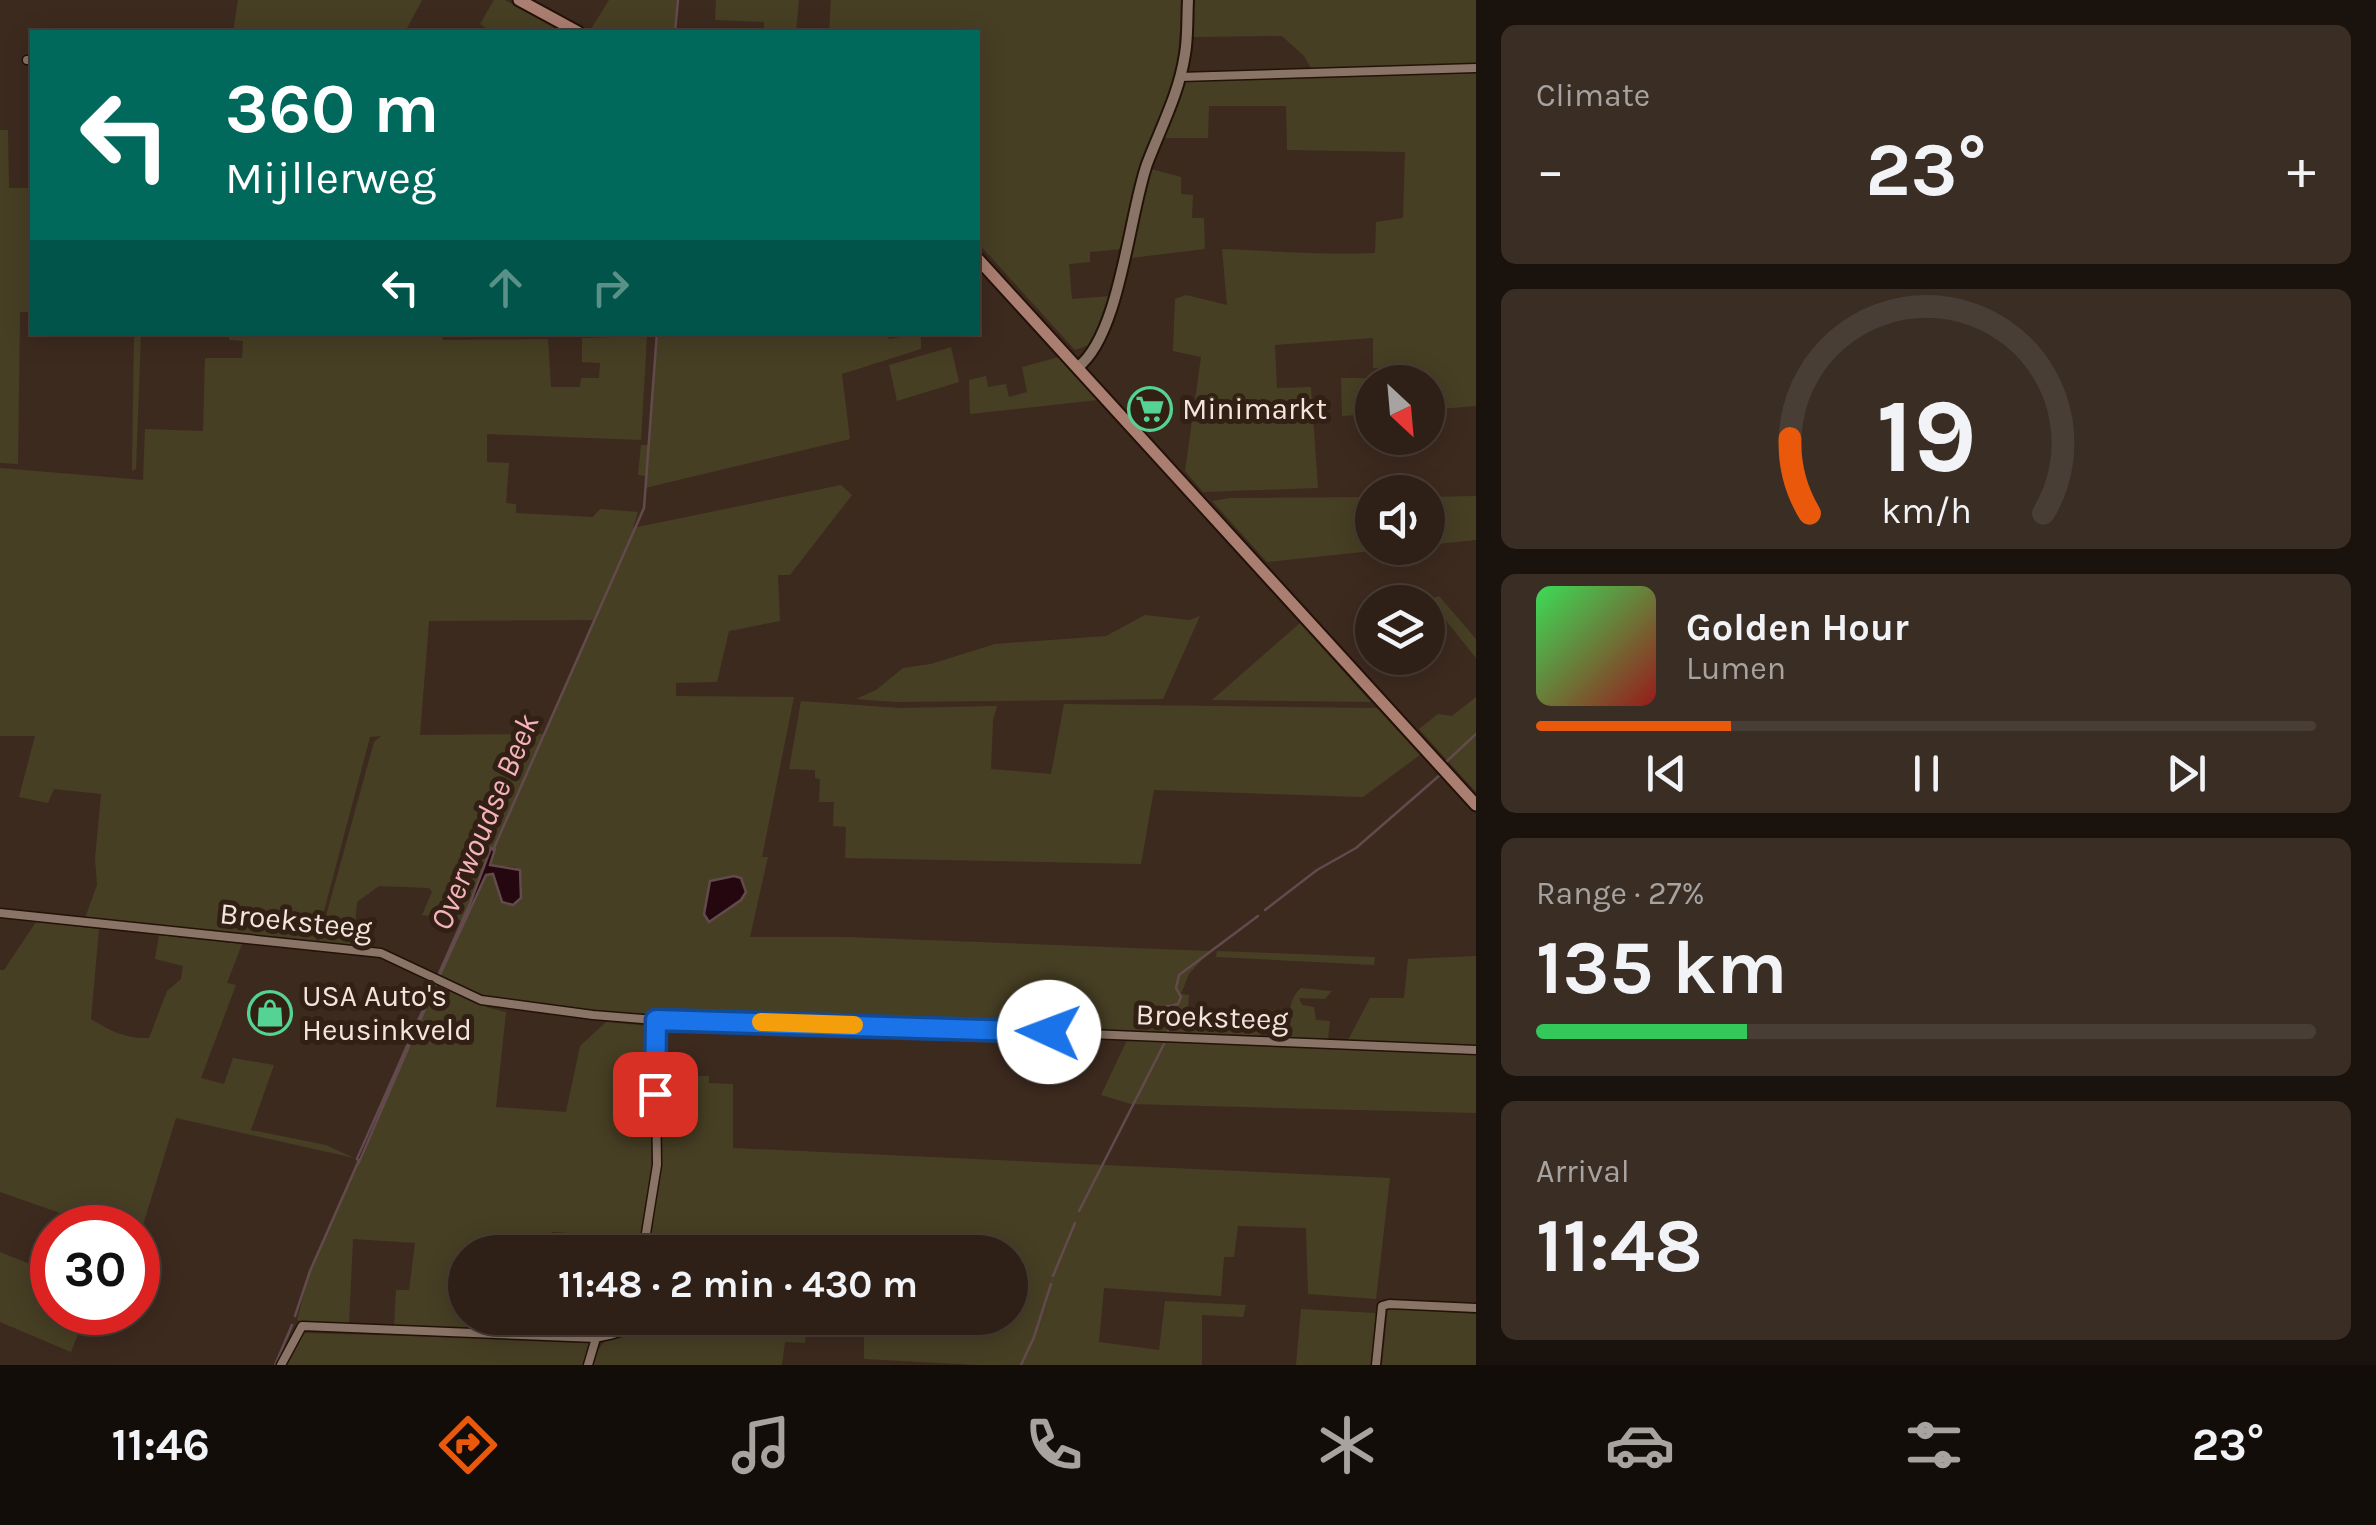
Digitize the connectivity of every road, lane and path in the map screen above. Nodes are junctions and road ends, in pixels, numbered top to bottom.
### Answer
1 (518, 0) edge
2 (1188, 0) edge
3 (574, 30) edge
4 (1476, 68) edge
5 (1180, 78) junction
6 (980, 260) edge
7 (1078, 366) junction
8 (1476, 806) edge
9 (0, 912) edge
10 (656, 1020) junction
11 (1476, 1050) edge
12 (646, 1235) edge
13 (1476, 1308) edge
14 (610, 1335) edge
15 (596, 1338) junction
16 (282, 1365) edge
17 (588, 1365) edge
18 (1376, 1365) edge

1 - 3 main road
2 - 5 street
4 - 5 street
5 - 7 street
6 - 7 main road
7 - 8 main road
9 - 10 street, Broeksteeg
10 - 11 street, Broeksteeg
10 - 12 street
13 - 18 street
14 - 15 street
15 - 16 street
15 - 17 street

